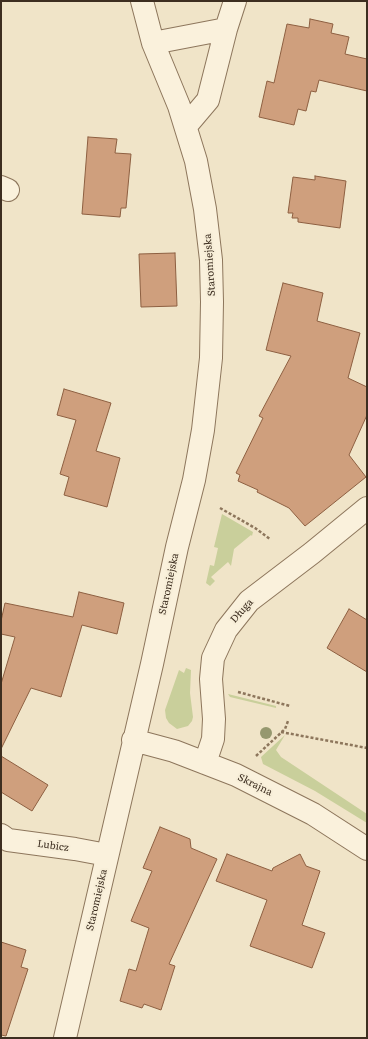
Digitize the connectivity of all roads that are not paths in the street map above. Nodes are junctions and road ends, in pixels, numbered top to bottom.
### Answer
1 (128, 1) edge
2 (142, 1) edge
3 (235, 1) edge
4 (226, 29) junction
5 (153, 42) junction
6 (186, 126) junction
7 (367, 508) edge
8 (133, 740) junction
9 (205, 763) junction
10 (3, 840) edge
11 (367, 849) edge
12 (107, 855) junction
13 (65, 1038) edge

1 - 5 street, Staromiejska
2 - 5 street, Staromiejska
3 - 4 street
4 - 5 street
4 - 6 street
5 - 6 street, Staromiejska
6 - 8 street, Staromiejska
7 - 9 street, Długa
8 - 9 street, Skrajna
8 - 12 street, Staromiejska
9 - 11 street, Skrajna
10 - 12 street, Lubicz
12 - 13 street, Staromiejska

